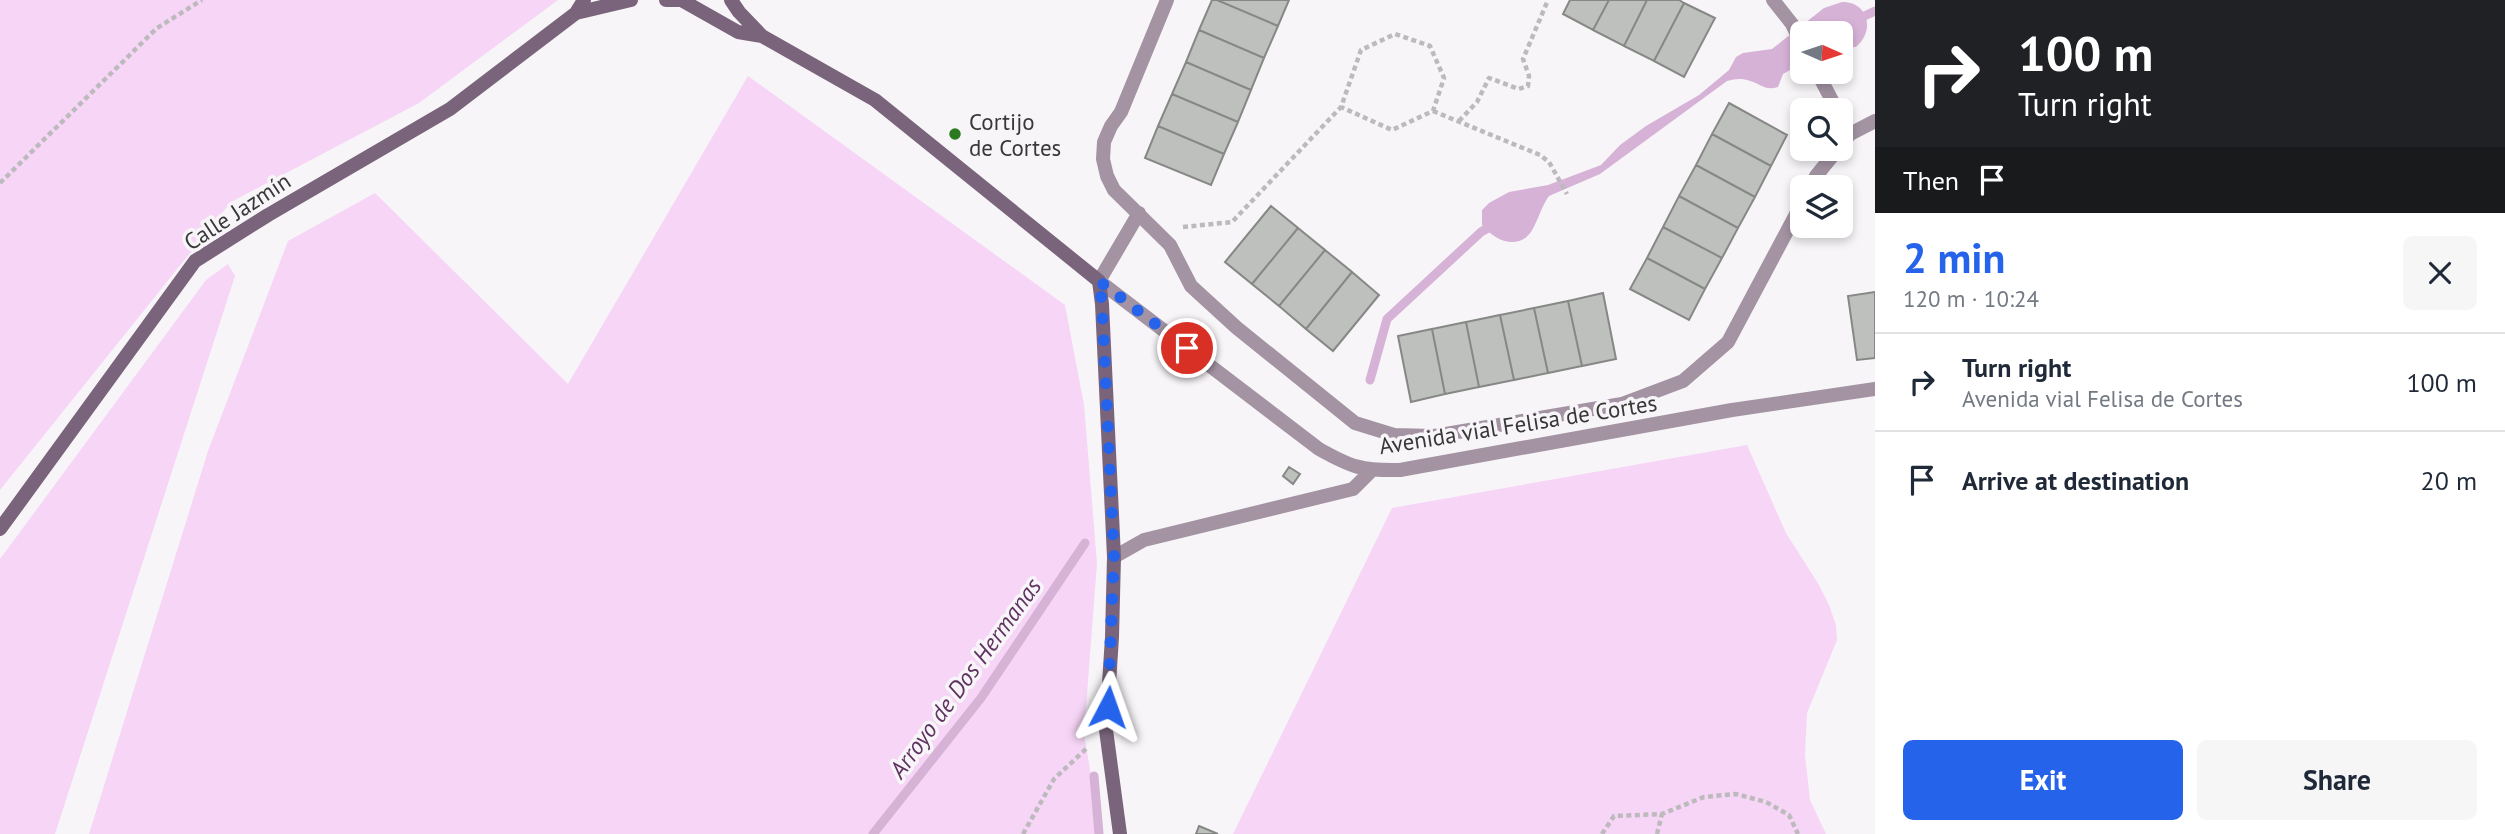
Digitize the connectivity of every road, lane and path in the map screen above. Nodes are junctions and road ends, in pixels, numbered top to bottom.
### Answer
1 (202, 0) edge
2 (584, 0) edge
3 (631, 0) edge
4 (666, 0) edge
5 (684, 0) edge
6 (731, 0) edge
7 (1167, 0) edge
8 (1548, 0) edge
9 (1773, 0) edge
10 (576, 13) junction
11 (1790, 21) edge
12 (762, 36) junction
13 (1341, 107) junction
14 (1433, 111) junction
15 (1459, 121) junction
16 (1875, 121) edge
17 (1853, 136) edge
18 (1828, 161) edge
19 (1817, 175) edge
20 (0, 183) edge
21 (1567, 194) dead end
22 (1139, 213) junction
23 (1790, 226) edge
24 (1154, 229) junction
25 (1099, 281) junction
26 (1875, 389) edge
27 (1371, 471) junction
28 (0, 529) edge
29 (1114, 556) junction
30 (1106, 730) junction
31 (1662, 814) junction
32 (1023, 834) edge
33 (1120, 834) edge
34 (1602, 834) edge
35 (1657, 834) edge
36 (1798, 834) edge

1 - 20 path
2 - 10 street, Calle Jazmín
3 - 10 street, Calle Jazmín
4 - 5 street
5 - 12 street, Avenida vial Felisa de Cortes
6 - 12 street, Avenida vial Felisa de Cortes
7 - 22 street
8 - 15 path
9 - 11 street
10 - 28 street, Calle Jazmín
12 - 25 street, Avenida vial Felisa de Cortes
13 - 14 path
13 - 14 path
13 - 24 path
14 - 15 path
15 - 21 path
16 - 17 street
18 - 19 street
22 - 24 street
22 - 25 street
23 - 24 street
25 - 27 street, Avenida vial Felisa de Cortes
25 - 29 street
26 - 27 street, Avenida vial Felisa de Cortes
27 - 29 street
29 - 30 street
30 - 32 path
30 - 33 street
31 - 34 path
31 - 35 path
31 - 36 path

